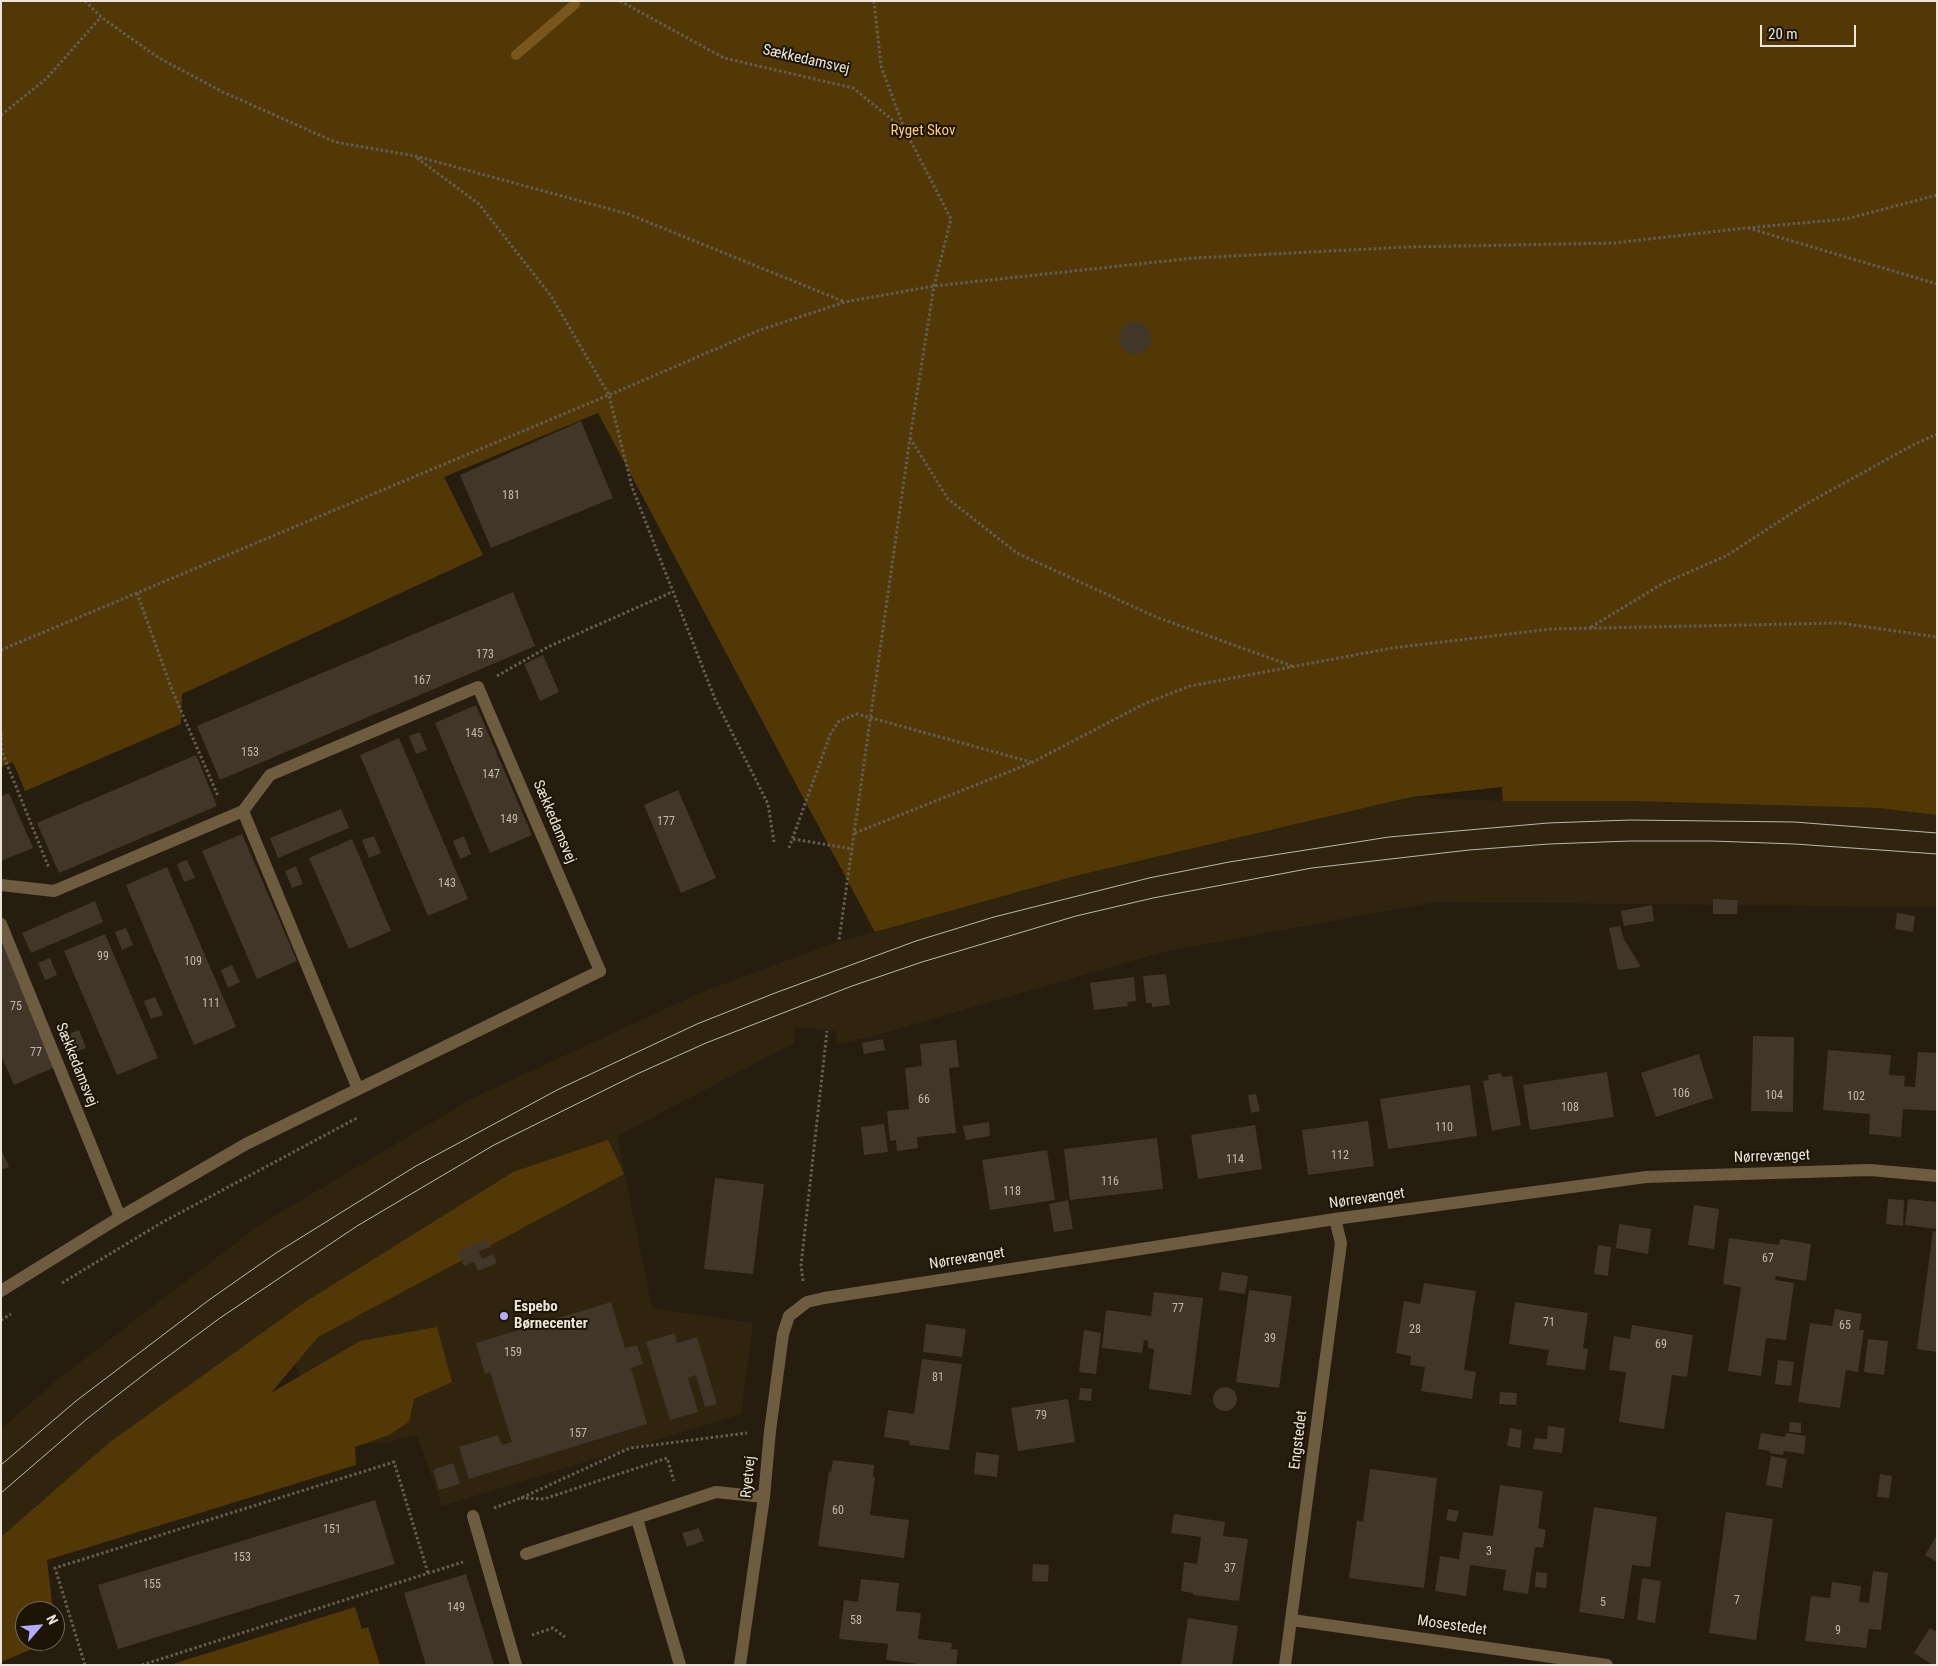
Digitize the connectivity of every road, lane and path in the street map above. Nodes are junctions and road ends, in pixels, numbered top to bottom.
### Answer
1 (86, 1) edge
2 (620, 1) edge
3 (874, 1) edge
4 (101, 17) junction
5 (1, 115) edge
6 (905, 130) junction
7 (415, 156) junction
8 (1937, 196) edge
9 (1746, 228) junction
10 (1937, 284) edge
11 (934, 286) junction
12 (845, 302) junction
13 (609, 395) junction
14 (1937, 434) edge
15 (910, 438) junction
16 (672, 592) junction
17 (137, 593) junction
18 (1589, 628) junction
19 (1937, 637) edge
20 (1, 650) edge
21 (1292, 666) junction
22 (478, 686) junction
23 (870, 716) junction
24 (1, 733) edge
25 (1032, 763) junction
26 (243, 811) junction
27 (228, 817) junction
28 (855, 833) junction
29 (793, 839) junction
30 (774, 842) dead end
31 (789, 848) dead end
32 (853, 848) junction
33 (1, 885) edge
34 (54, 891) junction
35 (1, 924) edge
36 (839, 940) dead end
37 (827, 1031) dead end
38 (358, 1089) junction
39 (359, 1117) dead end
40 (1937, 1176) edge
41 (120, 1217) junction
42 (1335, 1219) junction
43 (60, 1284) dead end
44 (1, 1291) edge
45 (807, 1302) junction
46 (18, 1310) dead end
47 (1, 1320) edge
48 (770, 1430) junction
49 (764, 1497) junction
50 (521, 1498) junction
51 (681, 1504) junction
52 (473, 1516) joint
53 (636, 1519) junction
54 (526, 1554) dead end
55 (484, 1555) junction
56 (428, 1573) junction
57 (1292, 1620) junction
58 (564, 1637) dead end
59 (510, 1642) junction
60 (85, 1665) edge
61 (142, 1665) edge
62 (516, 1665) edge
63 (680, 1665) edge
64 (740, 1665) edge
65 (1286, 1665) edge
66 (1607, 1665) edge

1 - 4 path
2 - 6 path, Sækkedamsvej
3 - 6 path
4 - 5 path
4 - 7 path
6 - 11 path, Sækkedamsvej
7 - 12 path
7 - 13 path
8 - 9 path
9 - 10 path
9 - 11 path
11 - 12 path
11 - 15 path, Sækkedamsvej
12 - 13 path
13 - 16 path
13 - 17 path
14 - 18 path
15 - 21 path
15 - 23 path, Sækkedamsvej
16 - 22 path
16 - 30 path
17 - 20 path
17 - 27 path
18 - 19 path
18 - 21 path
21 - 25 path
22 - 26 street
22 - 38 street, Sækkedamsvej
23 - 25 path
23 - 28 path, Sækkedamsvej
23 - 29 path
24 - 34 path
25 - 28 path
26 - 27 street
26 - 38 street
27 - 34 street
28 - 32 path, Sækkedamsvej
29 - 31 path
29 - 32 path
32 - 36 path, Sækkedamsvej
33 - 34 street
35 - 41 street, Sækkedamsvej
37 - 45 path
38 - 41 street, Sækkedamsvej
39 - 43 path
40 - 42 street, Nørrevænget
41 - 44 street, Sækkedamsvej
42 - 45 street, Nørrevænget
42 - 57 street, Engstedet
45 - 48 street, Ryetvej
46 - 47 path
48 - 49 street, Ryetvej
48 - 50 path
49 - 51 street
49 - 64 street, Ryetvej
50 - 51 path
50 - 52 path
51 - 53 street
52 - 55 street
53 - 54 street
53 - 63 street
55 - 56 path
55 - 59 street
56 - 60 path
56 - 61 path
57 - 65 street, Engstedet
57 - 66 street, Mosestedet
58 - 59 path
59 - 62 street

